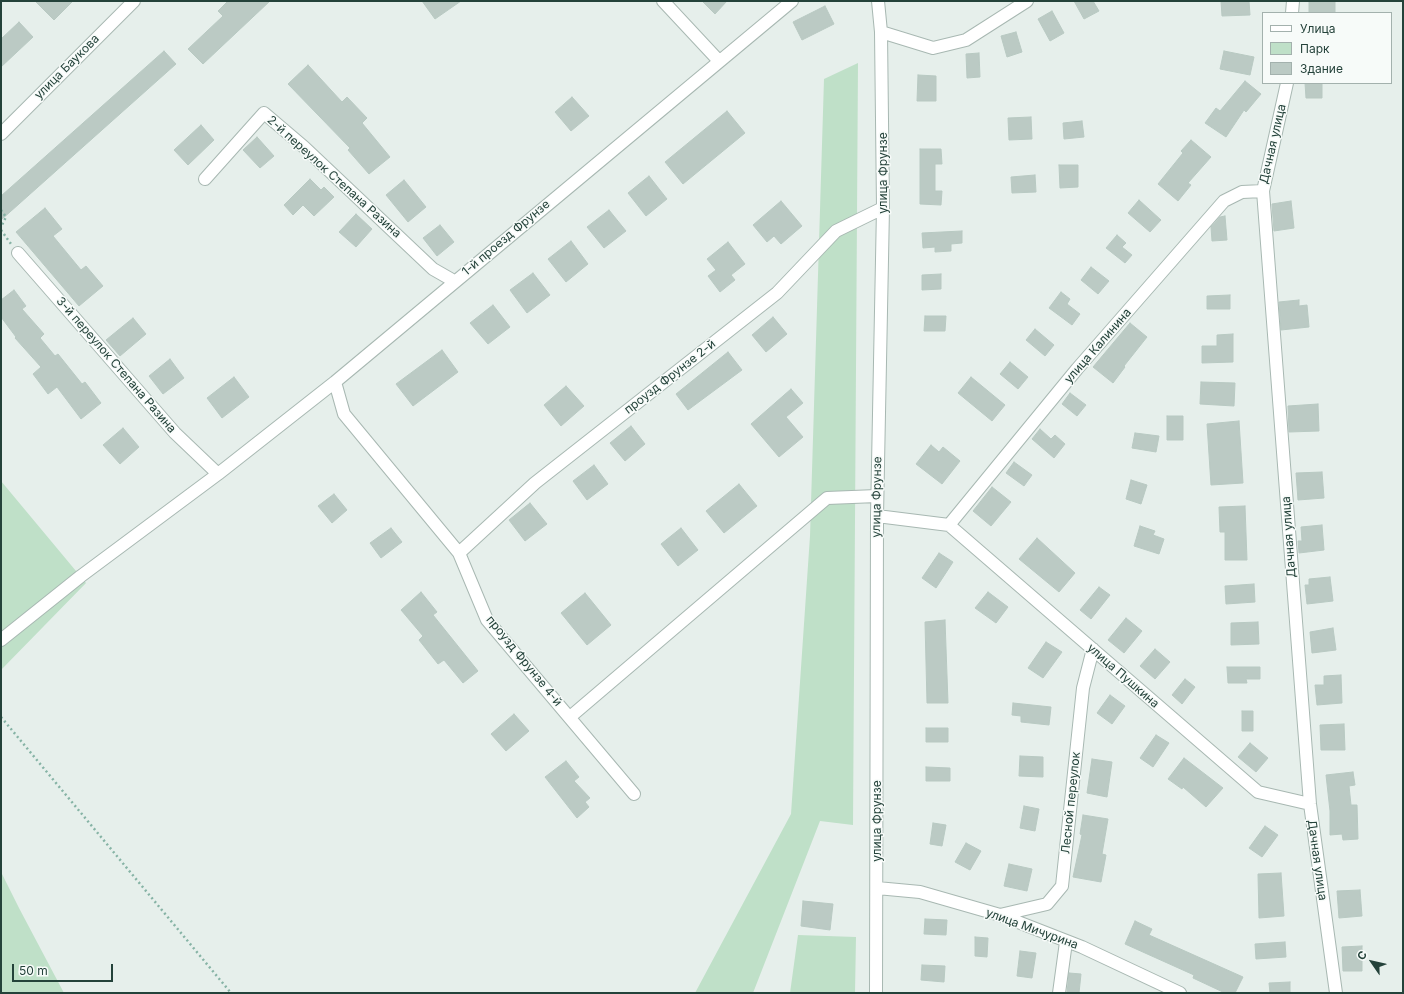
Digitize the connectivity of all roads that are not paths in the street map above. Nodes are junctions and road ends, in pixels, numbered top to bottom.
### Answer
1 (134, 1) edge
2 (663, 1) edge
3 (792, 1) edge
4 (878, 1) edge
5 (1027, 1) edge
6 (1293, 1) edge
7 (121, 5) edge
8 (1292, 12) edge
9 (881, 32) junction
10 (719, 61) junction
11 (1287, 84) edge
12 (1, 134) edge
13 (204, 179) dead end
14 (1263, 191) junction
15 (883, 208) junction
16 (18, 252) road end
17 (454, 281) junction
18 (334, 382) junction
19 (218, 474) junction
20 (877, 496) junction
21 (877, 516) junction
22 (949, 525) junction
23 (459, 553) junction
24 (1, 640) edge
25 (1093, 649) junction
26 (570, 717) junction
27 (634, 794) dead end
28 (1310, 804) junction
29 (876, 888) junction
30 (1000, 915) junction
31 (1066, 942) junction
32 (876, 993) edge
33 (1059, 993) edge
34 (1180, 993) edge
35 (1336, 993) edge

1 - 7 street, улица Баукова
2 - 10 street
3 - 10 street, 1-й проезд Фрунзе
4 - 9 street, улица Фрунзе
5 - 9 street
6 - 8 street
7 - 12 street, улица Баукова
9 - 15 street, улица Фрунзе
10 - 17 street, 1-й проезд Фрунзе
11 - 14 street, Дачная улица
13 - 17 street, 2-й переулок Степана Разина
14 - 22 street, улица Калинина
14 - 28 street, Дачная улица
15 - 20 street, улица Фрунзе
15 - 23 street, проузд Фрунзе 2-й
16 - 19 street, 3-й переулок Степана Разина
17 - 18 street, 1-й проезд Фрунзе
18 - 19 street, 1-й проезд Фрунзе
18 - 23 street, проузд Фрунзе 4-й
19 - 24 street, 1-й проезд Фрунзе
20 - 21 street, улица Фрунзе
20 - 26 street
21 - 22 street
21 - 29 street, улица Фрунзе
22 - 25 street, улица Пушкина
23 - 26 street, проузд Фрунзе 4-й
25 - 28 street, улица Пушкина
25 - 30 street, Лесной переулок
26 - 27 street, проузд Фрунзе 4-й
28 - 35 street, Дачная улица
29 - 30 street, улица Мичурина
29 - 32 street, улица Фрунзе
30 - 31 street, улица Мичурина
31 - 33 street
31 - 34 street, улица Мичурина

